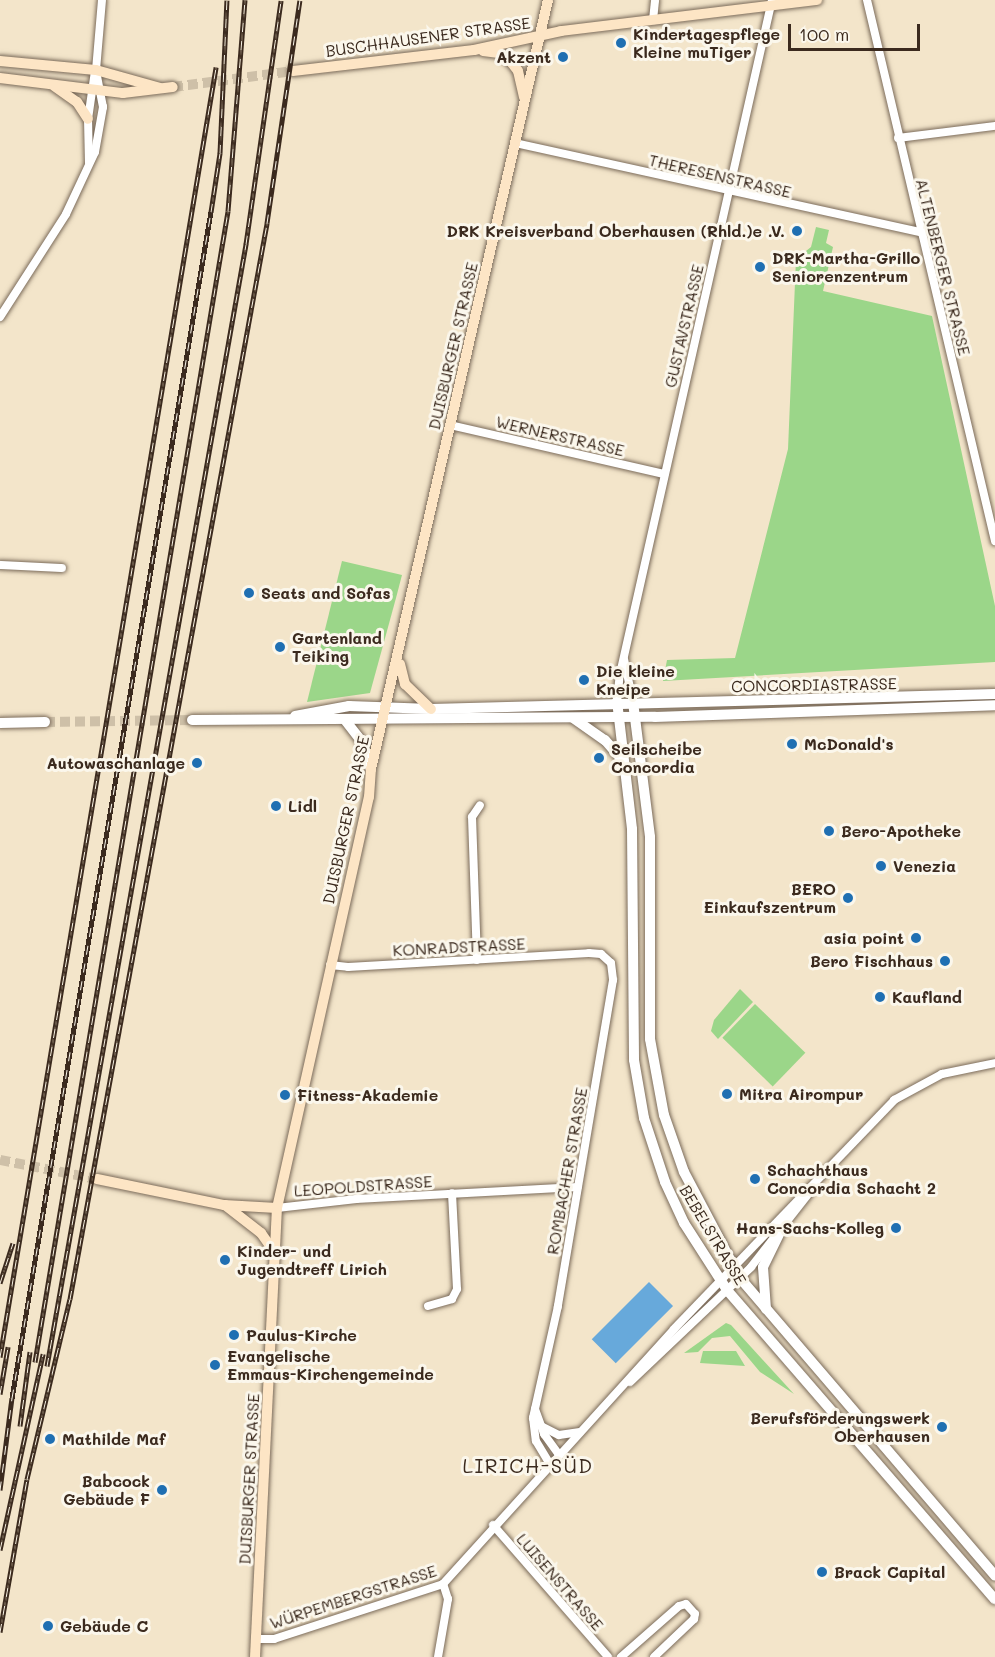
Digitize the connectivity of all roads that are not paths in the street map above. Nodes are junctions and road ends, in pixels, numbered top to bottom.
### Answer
1 (102, 0) edge
2 (548, 0) edge
3 (655, 0) edge
4 (817, 0) edge
5 (867, 0) edge
6 (771, 3) edge
7 (653, 20) junction
8 (539, 37) junction
9 (474, 50) junction
10 (0, 61) edge
11 (96, 70) junction
12 (293, 72) tunnel mouth
13 (0, 78) edge
14 (54, 86) junction
15 (95, 89) junction
16 (525, 102) junction
17 (88, 119) junction
18 (995, 126) edge
19 (898, 138) junction
20 (515, 143) junction
21 (89, 165) junction
22 (728, 192) junction
23 (920, 232) junction
24 (0, 316) edge
25 (450, 425) junction
26 (664, 474) junction
27 (995, 541) edge
28 (0, 565) edge
29 (62, 568) dead end
30 (624, 659) junction
31 (399, 660) junction
32 (995, 694) edge
33 (617, 701) junction
34 (633, 702) junction
35 (995, 705) edge
36 (387, 709) junction
37 (431, 709) junction
38 (618, 715) junction
39 (637, 716) junction
40 (286, 718) junction
41 (572, 718) junction
42 (192, 720) tunnel mouth
43 (345, 720) junction
44 (384, 720) junction
45 (45, 722) tunnel mouth
46 (0, 723) edge
47 (625, 763) junction
48 (371, 769) junction
49 (480, 805) dead end
50 (633, 896) junction
51 (649, 913) junction
52 (589, 953) joint
53 (477, 960) junction
54 (330, 965) junction
55 (995, 1063) edge
56 (97, 1179) tunnel mouth
57 (816, 1182) junction
58 (578, 1187) junction
59 (452, 1193) junction
60 (224, 1204) junction
61 (277, 1208) junction
62 (780, 1232) junction
63 (275, 1253) junction
64 (735, 1267) junction
65 (740, 1278) junction
66 (720, 1280) junction
67 (727, 1290) junction
68 (428, 1305) dead end
69 (766, 1310) junction
70 (620, 1390) junction
71 (535, 1408) junction
72 (541, 1426) junction
73 (581, 1431) junction
74 (559, 1455) junction
75 (550, 1464) junction
76 (916, 1487) junction
77 (903, 1497) junction
78 (493, 1525) junction
79 (995, 1576) edge
80 (442, 1584) junction
81 (995, 1599) edge
82 (256, 1639) junction
83 (255, 1657) edge
84 (438, 1657) edge
85 (608, 1657) edge
86 (621, 1657) edge
87 (654, 1657) edge

1 - 11 street
2 - 8 main road, DUISBURGER STRASSE
3 - 7 street
4 - 6 main road, BUSCHHAUSENER STRASSE
5 - 19 street, ALTENBERGER STRASSE
6 - 7 main road, BUSCHHAUSENER STRASSE
6 - 22 street, GUSTAVSTRASSE
7 - 8 main road, BUSCHHAUSENER STRASSE
8 - 9 main road, BUSCHHAUSENER STRASSE
8 - 16 main road, DUISBURGER STRASSE
9 - 12 main road, BUSCHHAUSENER STRASSE
9 - 16 main road
10 - 11 main road
11 - 15 street
11 - 15 main road
13 - 14 main road
14 - 15 main road
14 - 17 main road
15 - 17 street
15 - 21 street
16 - 20 main road, DUISBURGER STRASSE
17 - 21 street
18 - 19 street
19 - 23 street, ALTENBERGER STRASSE
20 - 22 street, THERESENSTRASSE
20 - 25 main road, DUISBURGER STRASSE
21 - 24 street
22 - 23 street, THERESENSTRASSE
22 - 26 street, GUSTAVSTRASSE
23 - 27 street, ALTENBERGER STRASSE
25 - 26 street, WERNERSTRASSE
25 - 31 main road, DUISBURGER STRASSE
26 - 30 street, GUSTAVSTRASSE
28 - 29 street
30 - 33 street, GUSTAVSTRASSE
30 - 34 street, GUSTAVSTRASSE
31 - 36 main road, DUISBURGER STRASSE
31 - 37 main road
32 - 34 street, CONCORDIASTRASSE
33 - 34 street, CONCORDIASTRASSE
33 - 37 street, CONCORDIASTRASSE
33 - 38 street
34 - 39 street
35 - 39 street, CONCORDIASTRASSE
36 - 37 street, CONCORDIASTRASSE
36 - 40 street, CONCORDIASTRASSE
36 - 44 main road, DUISBURGER STRASSE
38 - 39 street, CONCORDIASTRASSE
38 - 41 street, CONCORDIASTRASSE
38 - 47 street, BEBELSTRASSE
39 - 51 street, BEBELSTRASSE
40 - 42 street
40 - 43 street, CONCORDIASTRASSE
41 - 44 street, CONCORDIASTRASSE
41 - 47 street
43 - 44 street, CONCORDIASTRASSE
43 - 48 street
44 - 48 main road, DUISBURGER STRASSE
45 - 46 street
47 - 50 street, BEBELSTRASSE
48 - 54 main road, DUISBURGER STRASSE
49 - 53 street
50 - 51 street
50 - 66 street, BEBELSTRASSE
51 - 64 street, BEBELSTRASSE
52 - 53 street, KONRADSTRASSE
52 - 58 street, ROMBACHER STRASSE
53 - 54 street, KONRADSTRASSE
54 - 61 main road, DUISBURGER STRASSE
55 - 57 street
56 - 60 main road
57 - 62 street
57 - 64 street
58 - 59 street, LEOPOLDSTRASSE
58 - 71 street, ROMBACHER STRASSE
59 - 61 street, LEOPOLDSTRASSE
59 - 68 street, LEOPOLDSTRASSE
60 - 61 main road
60 - 63 main road
61 - 63 main road, DUISBURGER STRASSE
62 - 65 street
62 - 69 street
63 - 82 main road, DUISBURGER STRASSE
64 - 65 street, BEBELSTRASSE
64 - 66 street
65 - 67 street
65 - 69 street, BEBELSTRASSE
66 - 67 street, BEBELSTRASSE
66 - 70 street
67 - 70 street
67 - 77 street, BEBELSTRASSE
69 - 76 street, BEBELSTRASSE
70 - 73 street, WÜRPEMBERGSTRASSE
71 - 72 street, ROMBACHER STRASSE
71 - 75 street, ROMBACHER STRASSE
72 - 73 street
72 - 74 street, ROMBACHER STRASSE
73 - 74 street, WÜRPEMBERGSTRASSE
74 - 75 street, WÜRPEMBERGSTRASSE
75 - 78 street, WÜRPEMBERGSTRASSE
76 - 77 street
76 - 79 street, BEBELSTRASSE
77 - 81 street, BEBELSTRASSE
78 - 80 street, WÜRPEMBERGSTRASSE
78 - 85 street, LUISENSTRASSE
80 - 82 street, WÜRPEMBERGSTRASSE
80 - 84 street
82 - 83 main road, DUISBURGER STRASSE
86 - 87 street

